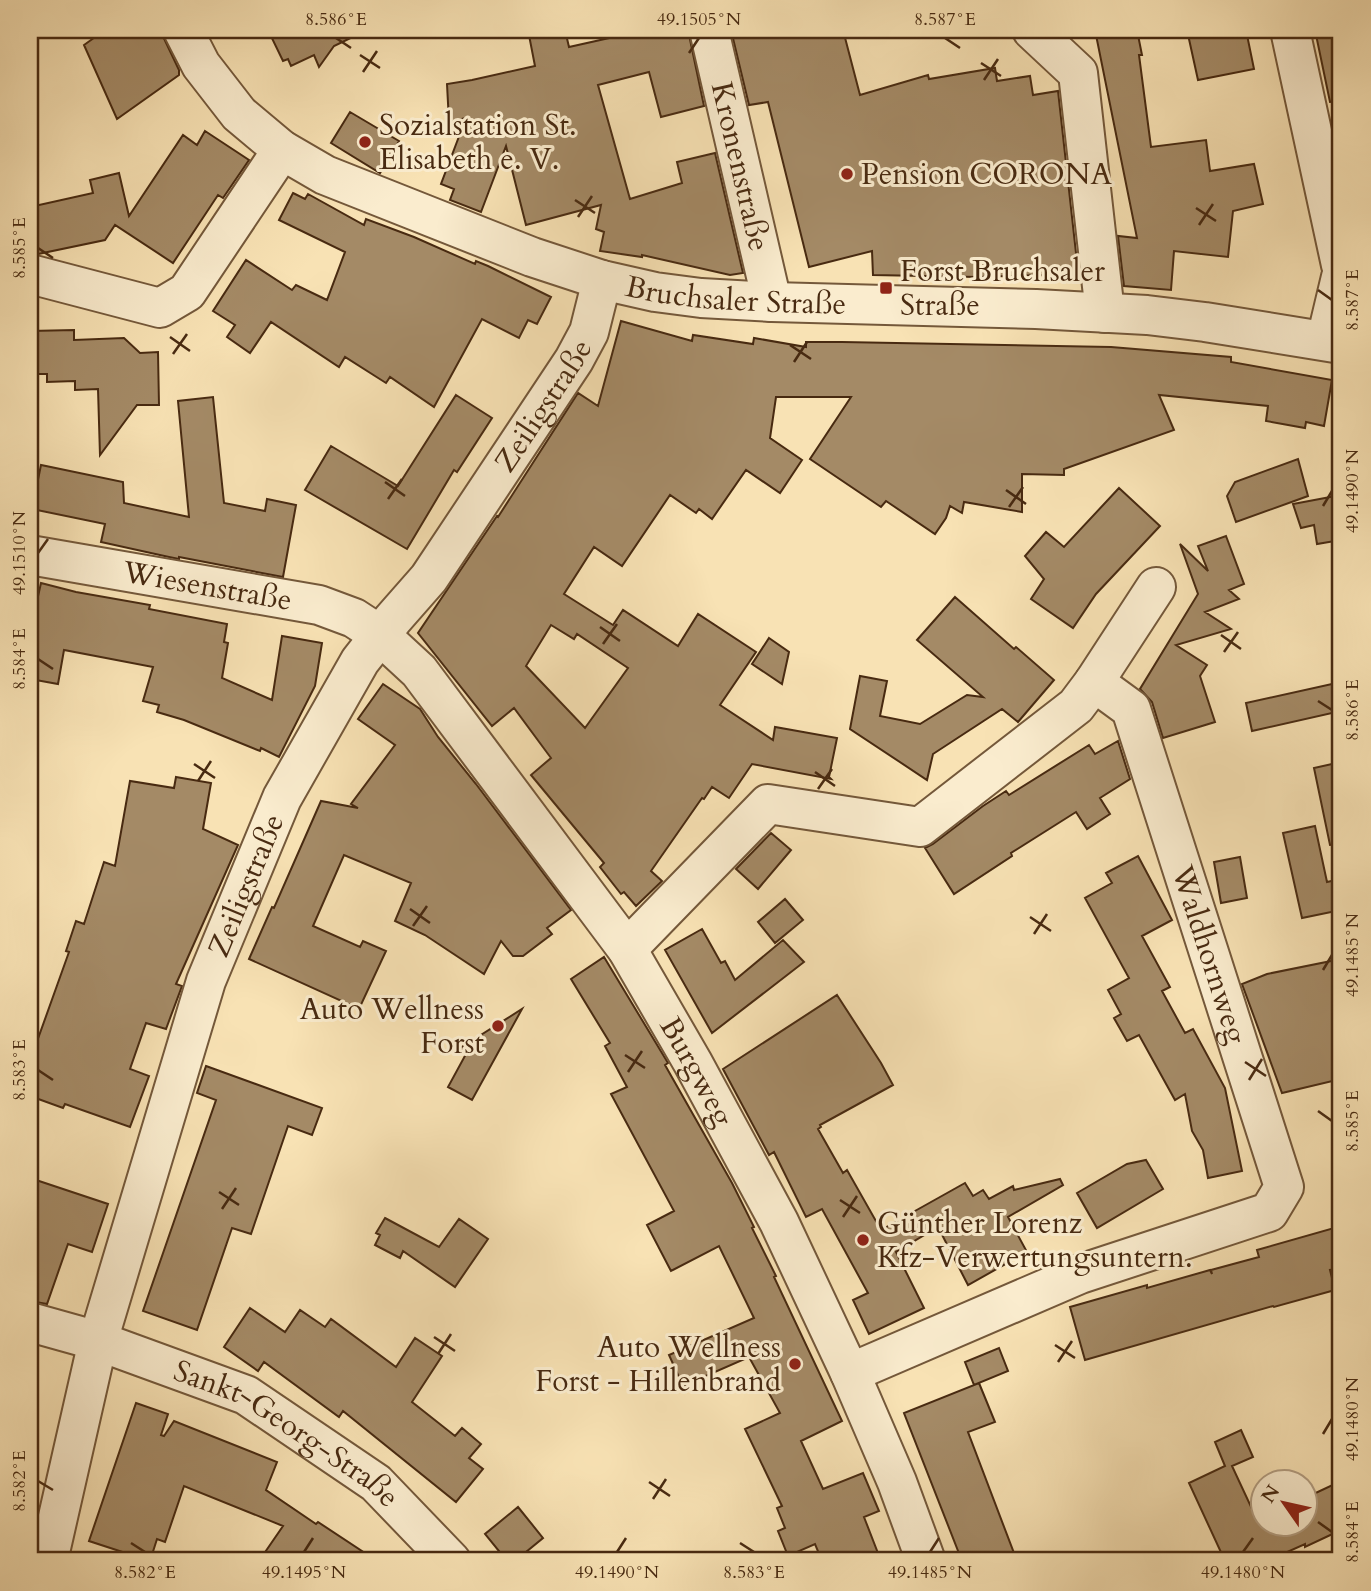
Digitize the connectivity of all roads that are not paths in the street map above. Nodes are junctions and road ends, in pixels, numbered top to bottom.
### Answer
1 (183, 30) edge
2 (709, 30) edge
3 (1032, 30) edge
4 (1290, 30) edge
5 (282, 150) junction
6 (1341, 265) edge
7 (30, 274) edge
8 (1341, 277) edge
9 (603, 281) junction
10 (772, 302) junction
11 (1105, 313) junction
12 (1334, 342) edge
13 (30, 555) edge
14 (1156, 587) dead end
15 (380, 635) junction
16 (1094, 682) junction
17 (627, 949) junction
18 (30, 1322) edge
19 (98, 1342) junction
20 (850, 1373) junction
21 (48, 1561) edge
22 (451, 1561) edge
23 (926, 1561) edge

1 - 5 street, Bruchsaler Straße
2 - 10 street, Kronenstraße
3 - 11 street
4 - 6 street
5 - 7 street
5 - 9 street, Bruchsaler Straße
8 - 12 street
9 - 10 street, Bruchsaler Straße
9 - 15 street, Zeiligstraße
10 - 11 street, Bruchsaler Straße
11 - 12 street, Bruchsaler Straße
13 - 15 street, Wiesenstraße
14 - 16 street
15 - 17 street, Burgweg
15 - 19 street, Zeiligstraße
16 - 17 street
16 - 20 street, Waldhornweg
17 - 20 street, Burgweg
18 - 19 street, Sankt-Georg-Straße
19 - 21 street, Zeiligstraße
19 - 22 street, Sankt-Georg-Straße
20 - 23 street, Burgweg

